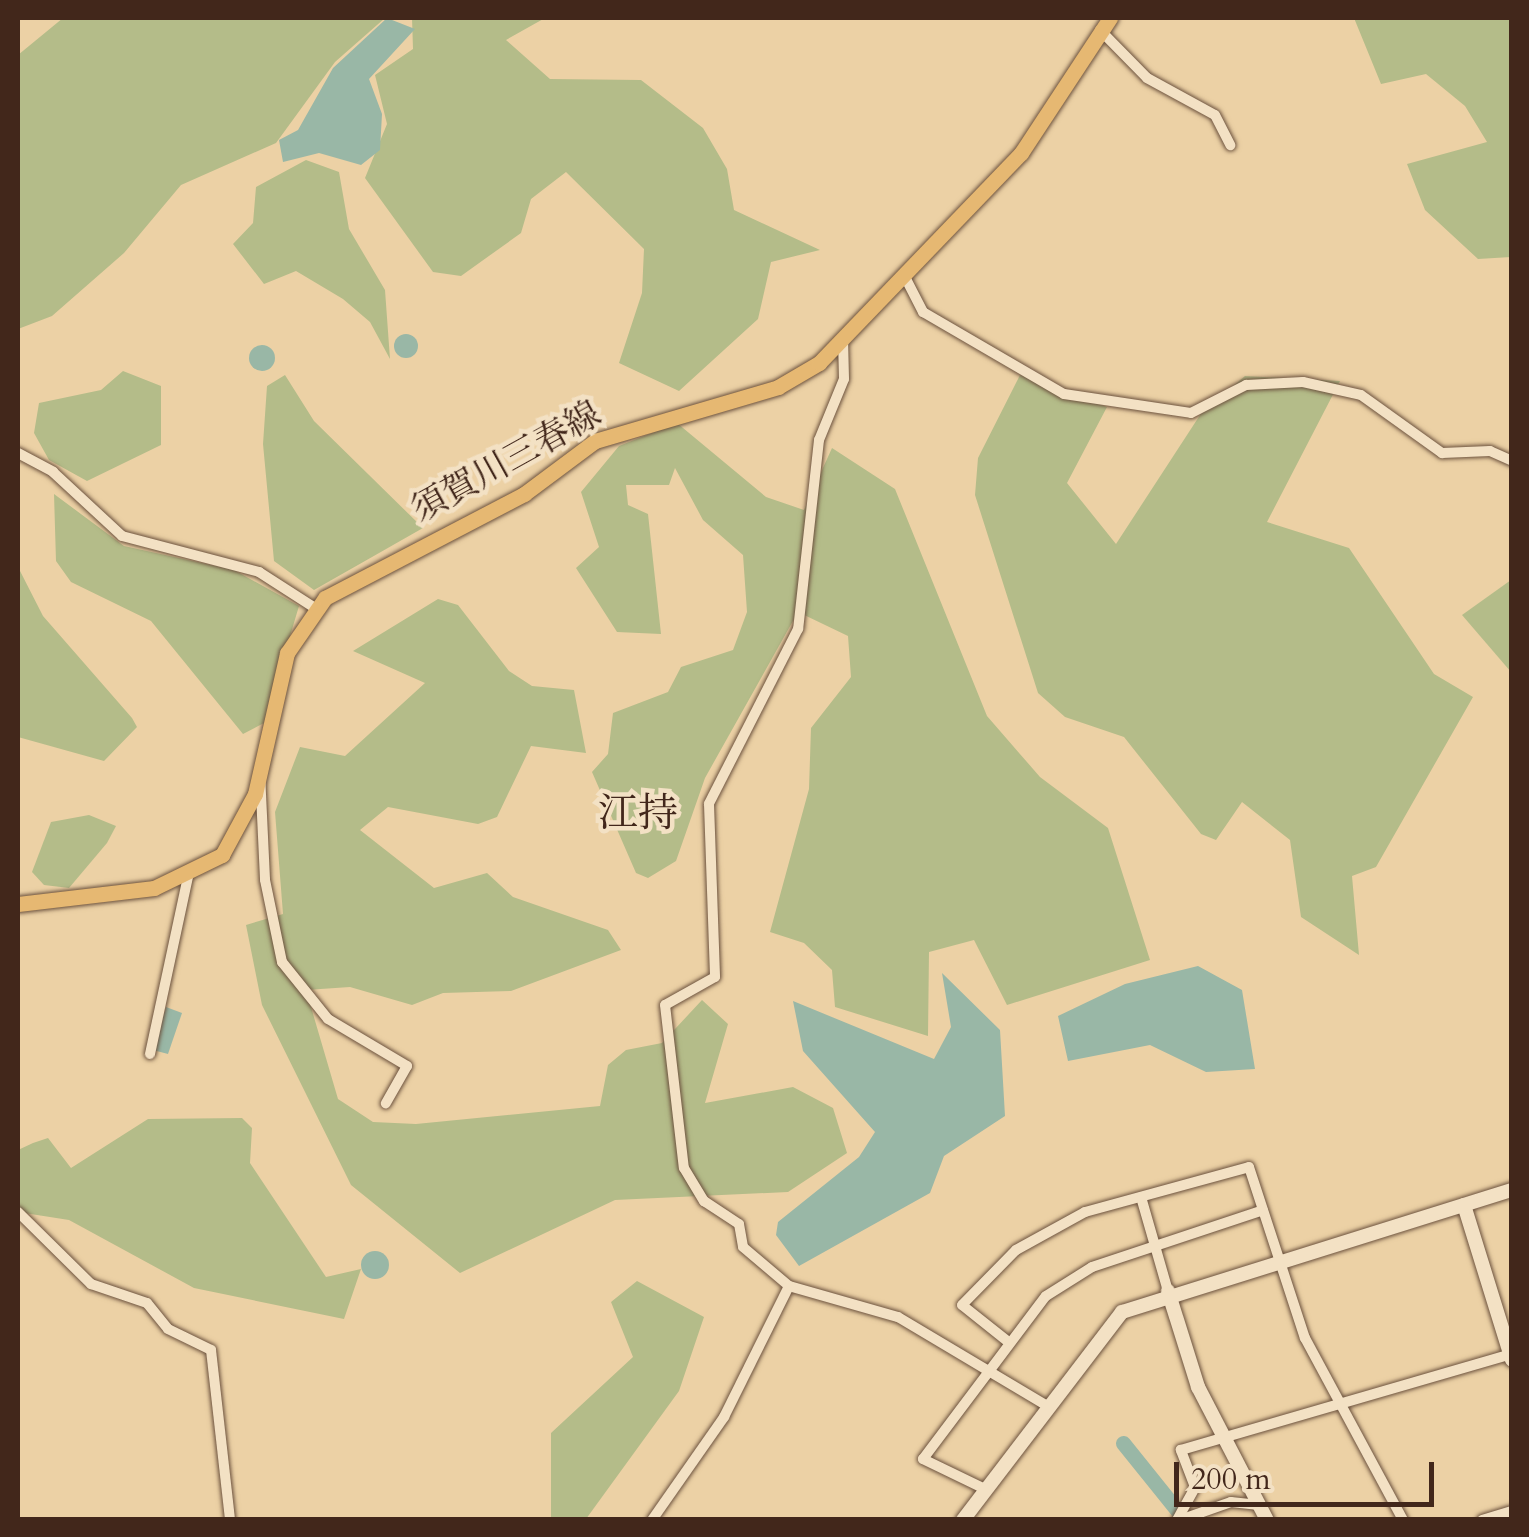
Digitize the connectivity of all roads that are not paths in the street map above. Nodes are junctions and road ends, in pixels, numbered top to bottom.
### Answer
1 (1104, 23) edge
2 (1230, 145) dead end
3 (904, 275) junction
4 (843, 338) junction
5 (18, 453) edge
6 (1512, 461) edge
7 (315, 608) junction
8 (260, 772) junction
9 (188, 876) junction
10 (18, 904) edge
11 (150, 1054) dead end
12 (386, 1103) dead end
13 (1512, 1190) edge
14 (1141, 1197) junction
15 (1464, 1205) junction
16 (1263, 1210) junction
17 (18, 1212) edge
18 (1154, 1246) junction
19 (1280, 1256) junction
20 (789, 1286) junction
21 (1168, 1291) junction
22 (1006, 1340) junction
23 (1511, 1356) edge
24 (985, 1371) junction
25 (1044, 1404) junction
26 (1339, 1404) junction
27 (1222, 1437) junction
28 (985, 1488) junction
29 (1259, 1505) junction
30 (1512, 1511) edge
31 (230, 1520) edge
32 (652, 1520) edge
33 (963, 1520) edge
34 (1178, 1520) edge
35 (1267, 1520) edge
36 (1402, 1520) edge
37 (1482, 1520) edge

1 - 2 street
1 - 3 main road, 須賀川三春線
3 - 4 main road, 須賀川三春線
3 - 6 street
4 - 7 main road, 須賀川三春線
4 - 20 street
5 - 7 street
7 - 8 main road, 須賀川三春線
8 - 9 main road, 須賀川三春線
8 - 12 street
9 - 10 main road, 須賀川三春線
9 - 11 street
13 - 15 street
14 - 16 street
14 - 18 street
14 - 22 street
15 - 19 street
15 - 23 street
16 - 18 street
16 - 19 street
17 - 31 street
18 - 21 street
18 - 22 street
19 - 21 street
19 - 26 street
20 - 24 street
20 - 32 street
21 - 25 street
21 - 27 street
22 - 24 street
23 - 26 street
24 - 25 street
24 - 28 street
25 - 28 street
26 - 27 street
26 - 36 street
27 - 29 street
27 - 34 street
28 - 33 street
29 - 34 street
29 - 35 street
30 - 37 street

